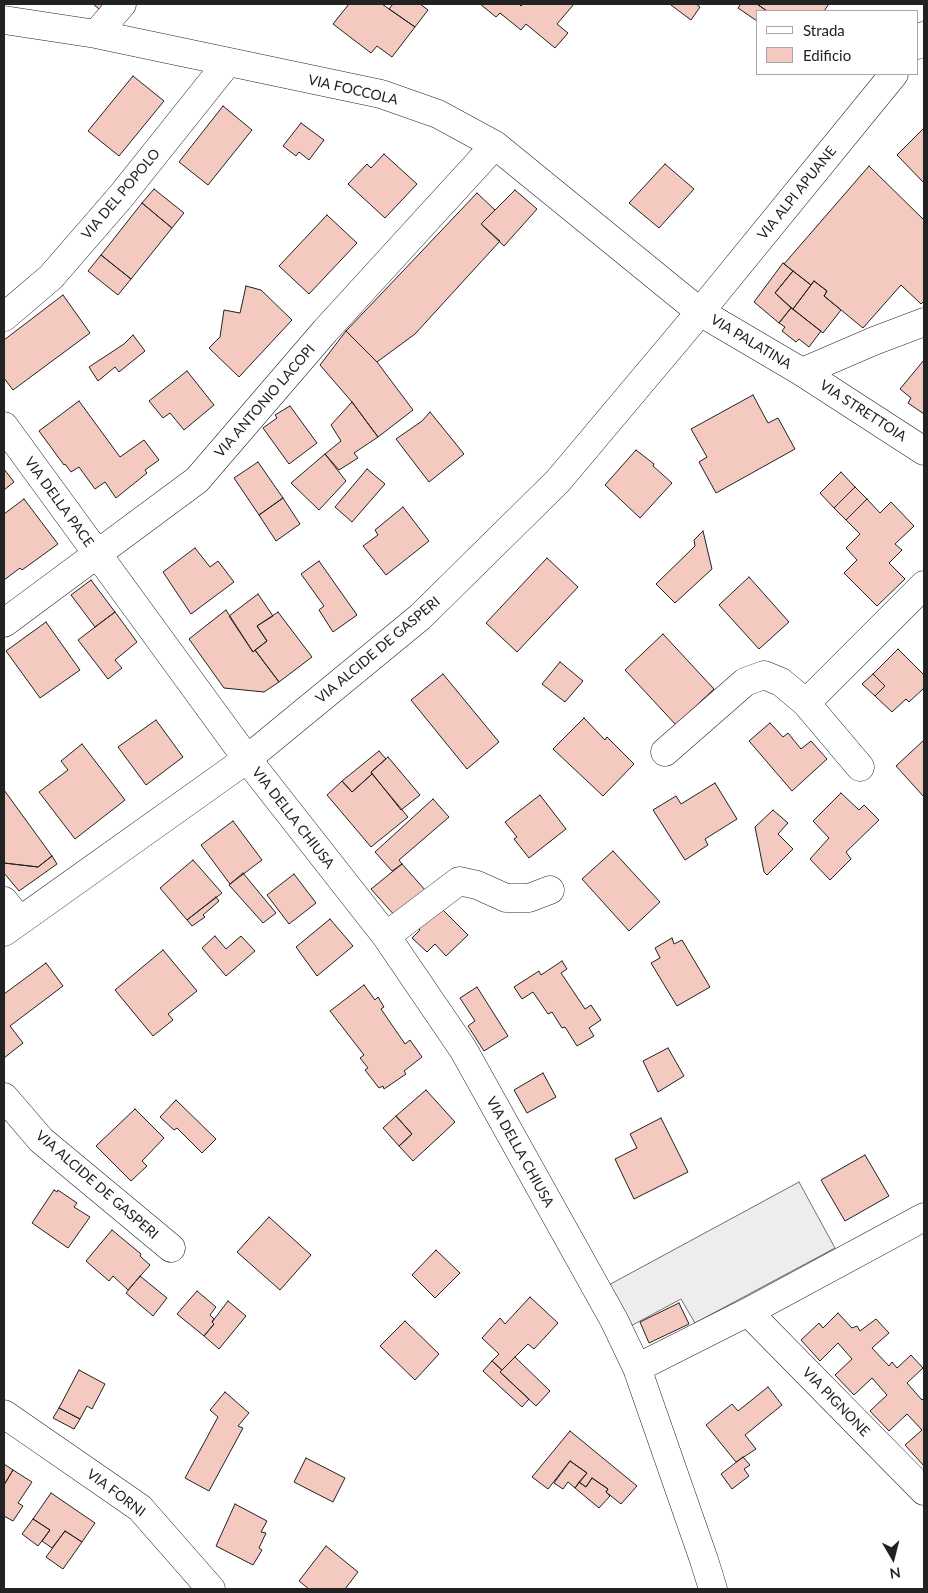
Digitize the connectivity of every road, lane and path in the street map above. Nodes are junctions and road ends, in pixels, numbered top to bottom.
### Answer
1 (122, 4) edge
2 (4, 20) edge
3 (96, 34) junction
4 (228, 62) junction
5 (893, 75) edge
6 (495, 145) junction
7 (700, 312) junction
8 (4, 317) edge
9 (924, 322) edge
10 (802, 372) junction
11 (4, 426) edge
12 (924, 451) edge
13 (97, 553) junction
14 (924, 586) edge
15 (4, 622) edge
16 (806, 703) junction
17 (665, 752) dead end
18 (247, 760) junction
19 (860, 767) dead end
20 (550, 890) dead end
21 (9, 917) edge
22 (386, 936) junction
23 (4, 1097) edge
24 (924, 1217) edge
25 (171, 1248) dead end
26 (748, 1312) junction
27 (637, 1368) junction
28 (4, 1414) edge
29 (924, 1491) edge
30 (211, 1589) edge
31 (713, 1589) edge

1 - 3 street
2 - 3 street, VIA FOCCOLA
3 - 4 street, VIA FOCCOLA
4 - 6 street, VIA FOCCOLA
4 - 8 street, VIA DEL POPOLO
5 - 7 street, VIA ALPI APUANE
6 - 7 street, VIA FOCCOLA
6 - 13 street, VIA ANTONIO LACOPI
7 - 10 street, VIA PALATINA
7 - 18 street, VIA ALCIDE DE GASPERI
9 - 10 street
10 - 12 street, VIA STRETTOIA
11 - 13 street, VIA DELLA PACE
13 - 15 street, VIA ANTONIO LACOPI
13 - 18 street, VIA DELLA PACE
14 - 16 street
16 - 17 street
16 - 19 street
18 - 21 street, VIA ALCIDE DE GASPERI
18 - 22 street, VIA DELLA CHIUSA
20 - 22 street
22 - 27 street, VIA DELLA CHIUSA
23 - 25 street, VIA ALCIDE DE GASPERI
24 - 26 street
26 - 27 street
26 - 29 street, VIA PIGNONE
27 - 31 street, VIA DELLA CHIUSA
28 - 30 street, VIA FORNI

